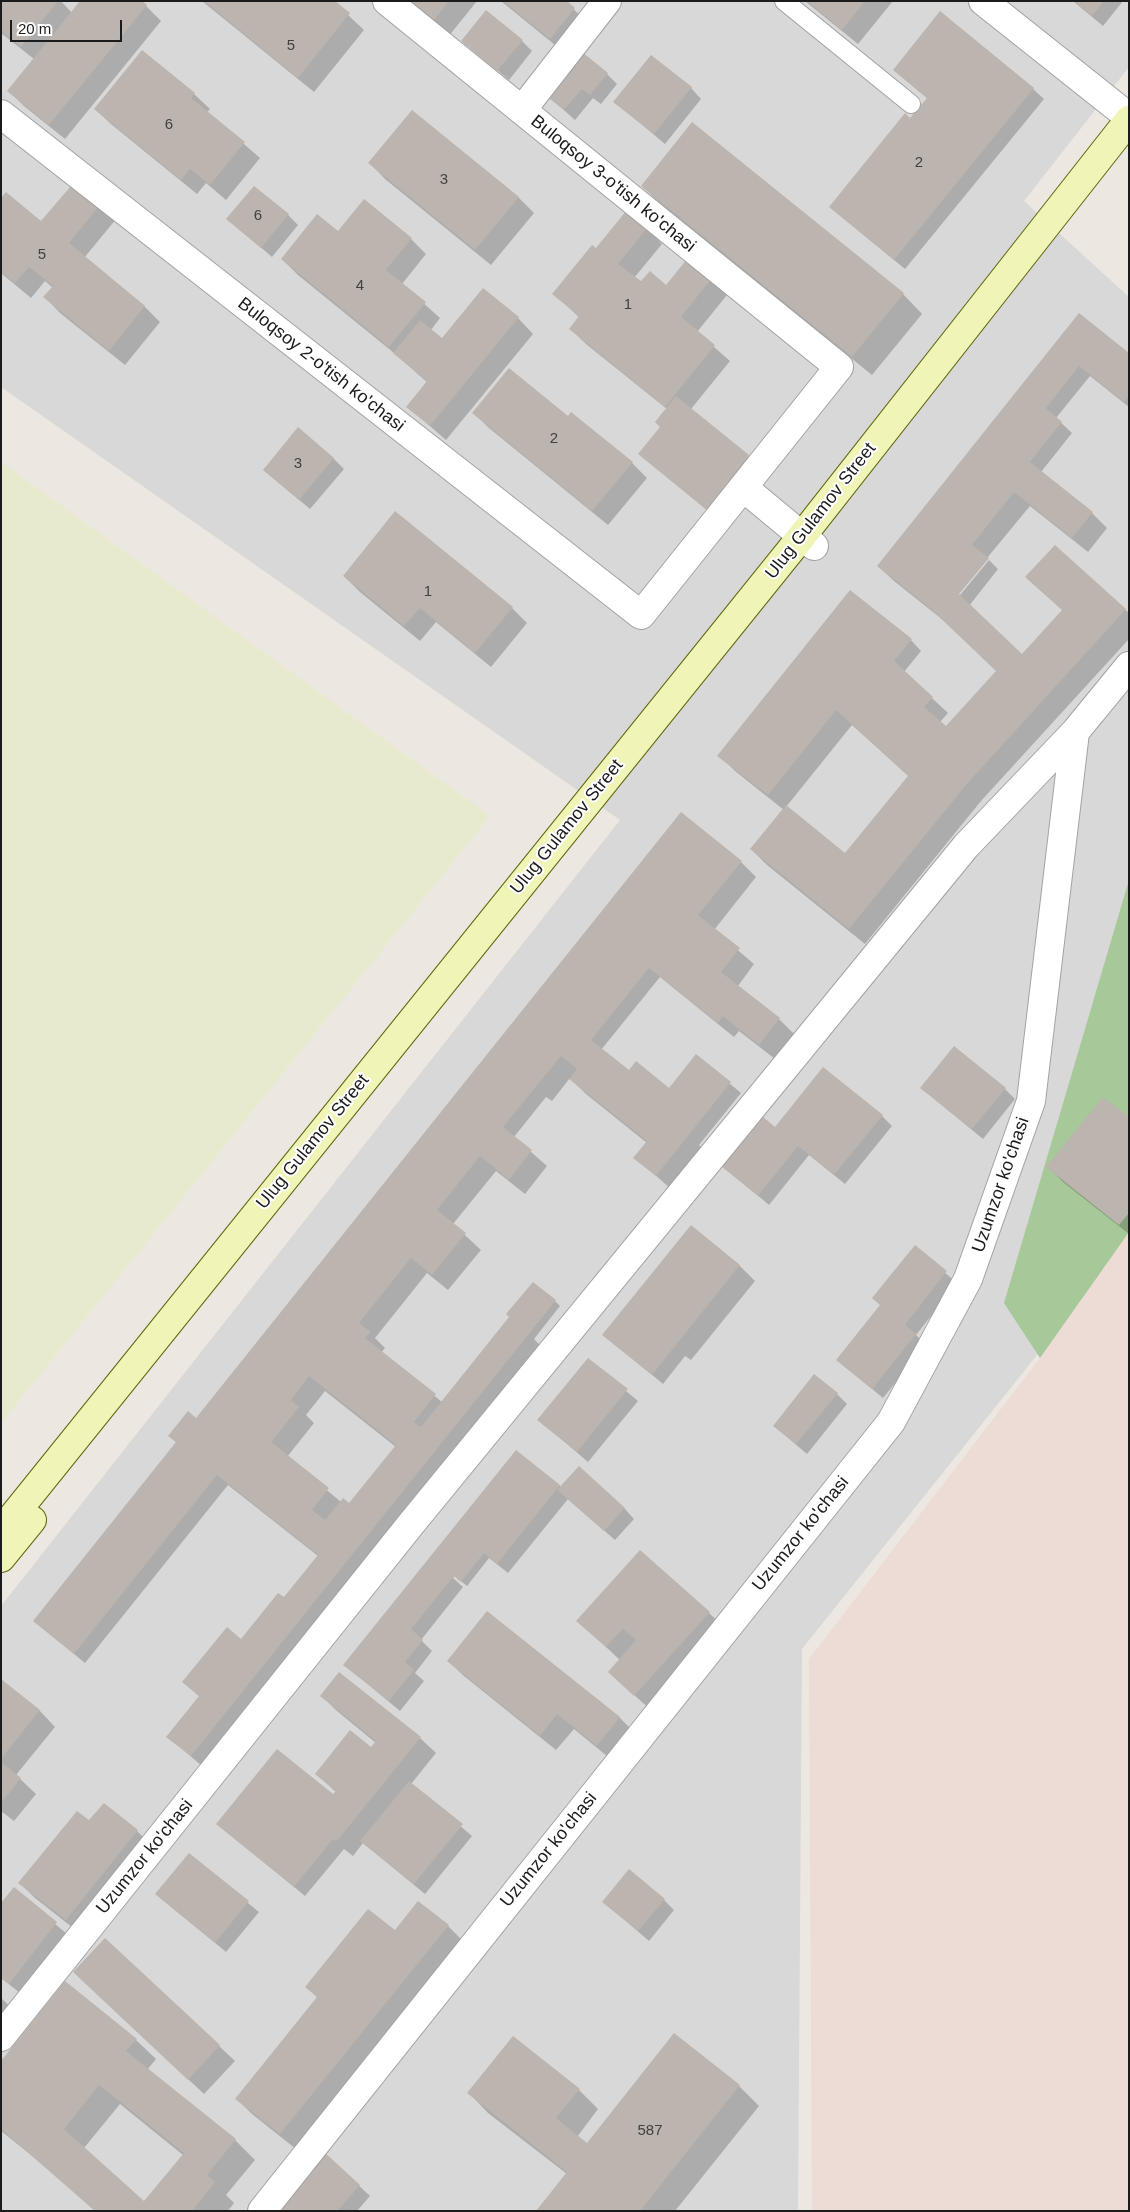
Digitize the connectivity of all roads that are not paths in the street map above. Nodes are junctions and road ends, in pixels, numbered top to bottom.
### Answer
1 (387, 1) edge
2 (607, 1) edge
3 (784, 1) edge
4 (983, 1) edge
5 (911, 104) dead end
6 (522, 110) junction
7 (1, 114) edge
8 (1129, 119) edge
9 (1129, 147) edge
10 (744, 488) junction
11 (808, 541) junction
12 (1129, 666) edge
13 (1075, 732) junction
14 (1, 1531) edge
15 (1, 1558) edge
16 (1, 2037) edge
17 (262, 2211) edge

1 - 6 street, Buloqsoy 3-o'tish ko'chasi
2 - 6 street
3 - 5 lane
4 - 8 street
6 - 10 street, Buloqsoy 3-o'tish ko'chasi
7 - 10 street, Buloqsoy 2-o'tish ko'chasi
8 - 11 main road, Ulug Gulamov Street
9 - 11 main road, Ulug Gulamov Street
10 - 11 street
11 - 14 main road, Ulug Gulamov Street
11 - 15 main road, Ulug Gulamov Street
12 - 13 street, Uzumzor ko'chasi
13 - 16 street, Uzumzor ko'chasi
13 - 17 street, Uzumzor ko'chasi

